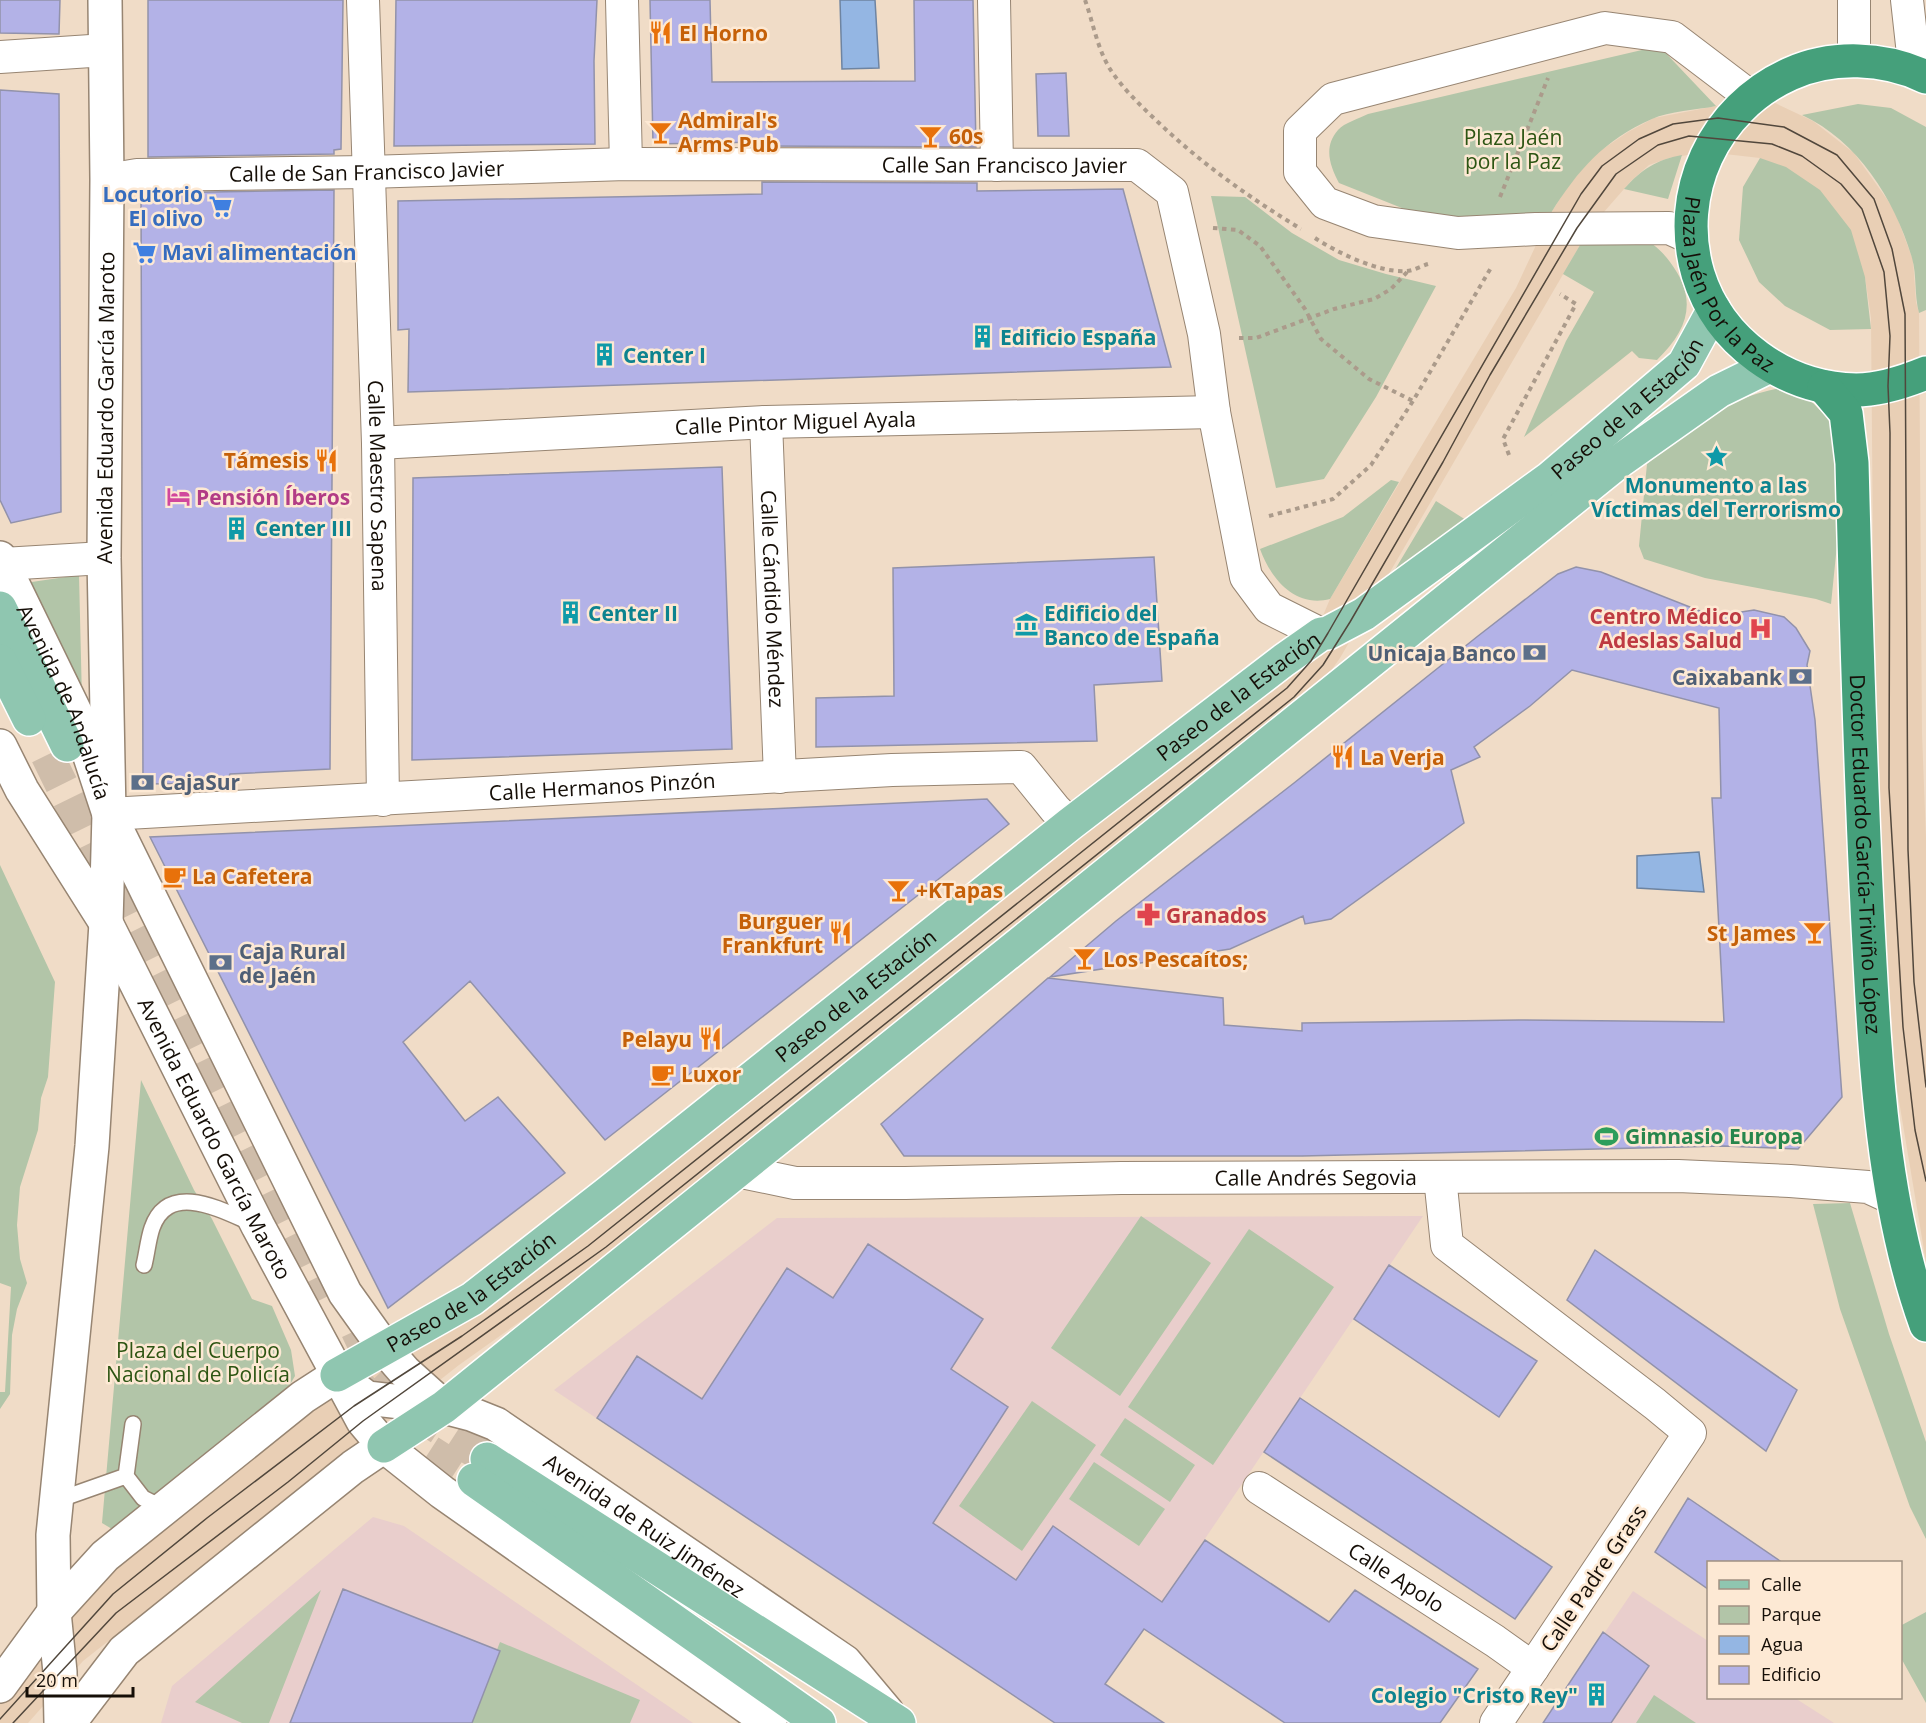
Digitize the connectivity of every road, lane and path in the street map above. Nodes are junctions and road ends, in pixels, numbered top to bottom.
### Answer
1 (105, 0) edge
2 (363, 0) edge
3 (622, 0) edge
4 (994, 0) edge
5 (1085, 0) edge
6 (1854, 0) edge
7 (1907, 0) edge
8 (106, 50) junction
9 (0, 57) edge
10 (1854, 60) junction
11 (1551, 69) dead end
12 (1920, 74) edge
13 (1751, 97) junction
14 (626, 165) junction
15 (997, 165) junction
16 (368, 172) junction
17 (107, 180) junction
18 (1496, 208) dead end
19 (1217, 228) dead end
20 (1691, 238) junction
21 (1437, 261) dead end
22 (1493, 263) dead end
23 (1408, 271) junction
24 (1560, 294) dead end
25 (1714, 309) junction
26 (1310, 318) junction
27 (1241, 338) dead end
28 (1770, 366) junction
29 (1926, 373) edge
30 (1824, 387) junction
31 (1413, 401) junction
32 (1214, 412) junction
33 (766, 422) junction
34 (378, 443) junction
35 (1509, 455) dead end
36 (1266, 516) dead end
37 (104, 558) junction
38 (1, 561) edge
39 (0, 608) edge
40 (1321, 634) junction
41 (0, 662) edge
42 (0, 746) edge
43 (780, 777) junction
44 (382, 800) junction
45 (109, 814) junction
46 (1070, 824) junction
47 (106, 923) junction
48 (737, 1171) junction
49 (1440, 1177) junction
50 (1894, 1199) junction
51 (258, 1226) junction
52 (144, 1265) dead end
53 (1926, 1325) edge
54 (385, 1349) junction
55 (337, 1375) junction
56 (444, 1407) junction
57 (133, 1424) dead end
58 (384, 1446) junction
59 (126, 1476) junction
60 (1259, 1488) dead end
61 (178, 1498) junction
62 (58, 1500) junction
63 (54, 1612) junction
64 (1533, 1668) junction
65 (0, 1686) edge
66 (897, 1722) edge
67 (61, 1723) edge
68 (69, 1723) edge
69 (770, 1723) edge
70 (819, 1723) edge
71 (1496, 1723) edge

1 - 8 street, Avenida Eduardo García Maroto
2 - 16 street, Calle Maestro Sapena
3 - 14 street
4 - 15 street
5 - 23 path
6 - 10 street
7 - 12 street
8 - 9 street
8 - 17 street, Avenida Eduardo García Maroto
10 - 12 highway, Plaza Jaén Por la Paz
10 - 13 highway, Plaza Jaén Por la Paz
11 - 18 path
13 - 20 highway, Plaza Jaén Por la Paz
13 - 20 street
14 - 15 street, Calle San Francisco Javier
14 - 16 street, Calle de San Francisco Javier
15 - 32 street, Calle San Francisco Javier
16 - 17 street, Calle de San Francisco Javier
16 - 34 street, Calle Maestro Sapena
17 - 37 street, Avenida Eduardo García Maroto
19 - 26 path
20 - 25 highway, Plaza Jaén Por la Paz
21 - 23 path
22 - 31 path
23 - 26 path
24 - 35 path
25 - 28 highway, Plaza Jaén Por la Paz
25 - 40 main road, Paseo de la Estación
26 - 27 path
26 - 31 path
28 - 30 highway, Plaza Jaén Por la Paz
28 - 48 main road, Paseo de la Estación
29 - 30 highway, Plaza Jaén Por la Paz
30 - 50 highway, Doctor Eduardo García-Triviño López
31 - 36 path
32 - 33 street, Calle Pintor Miguel Ayala
32 - 40 street, Calle San Francisco Javier
33 - 34 street, Calle Pintor Miguel Ayala
33 - 43 street, Calle Cándido Méndez
34 - 44 street, Calle Maestro Sapena
37 - 38 street
37 - 45 street, Avenida Eduardo García Maroto
38 - 45 street, Avenida de Andalucía
39 - 41 main road, Avenida de Andalucía
40 - 46 main road, Paseo de la Estación
42 - 47 street
43 - 44 street, Calle Hermanos Pinzón
43 - 46 street, Calle Hermanos Pinzón
44 - 45 street, Calle Hermanos Pinzón
45 - 47 street, Avenida Eduardo García Maroto
45 - 54 street, Avenida Eduardo García Maroto
46 - 54 main road, Paseo de la Estación
47 - 51 street, Avenida Eduardo García Maroto
47 - 62 street
48 - 49 street, Calle Andrés Segovia
48 - 56 main road, Paseo de la Estación
49 - 50 street, Calle Andrés Segovia
49 - 64 street, Calle Padre Grass
50 - 53 highway, Doctor Eduardo García-Triviño López
51 - 52 lane
51 - 55 street, Avenida Eduardo García Maroto
54 - 55 main road, Paseo de la Estación
54 - 56 street, Avenida de Ruiz Jiménez
55 - 56 street
55 - 58 street, Avenida Eduardo García Maroto
55 - 61 street, Paseo de la Estación
56 - 58 main road, Paseo de la Estación
56 - 66 street, Avenida de Ruiz Jiménez
57 - 59 lane
58 - 68 street, Paseo de la Estación
58 - 69 street
59 - 61 lane
59 - 62 lane
60 - 64 street, Calle Apolo
61 - 63 street, Paseo de la Estación
62 - 63 street
63 - 65 street, Paseo de la Estación
63 - 67 street
64 - 71 street, Calle Padre Grass
66 - 70 main road, Avenida de Ruiz Jiménez

